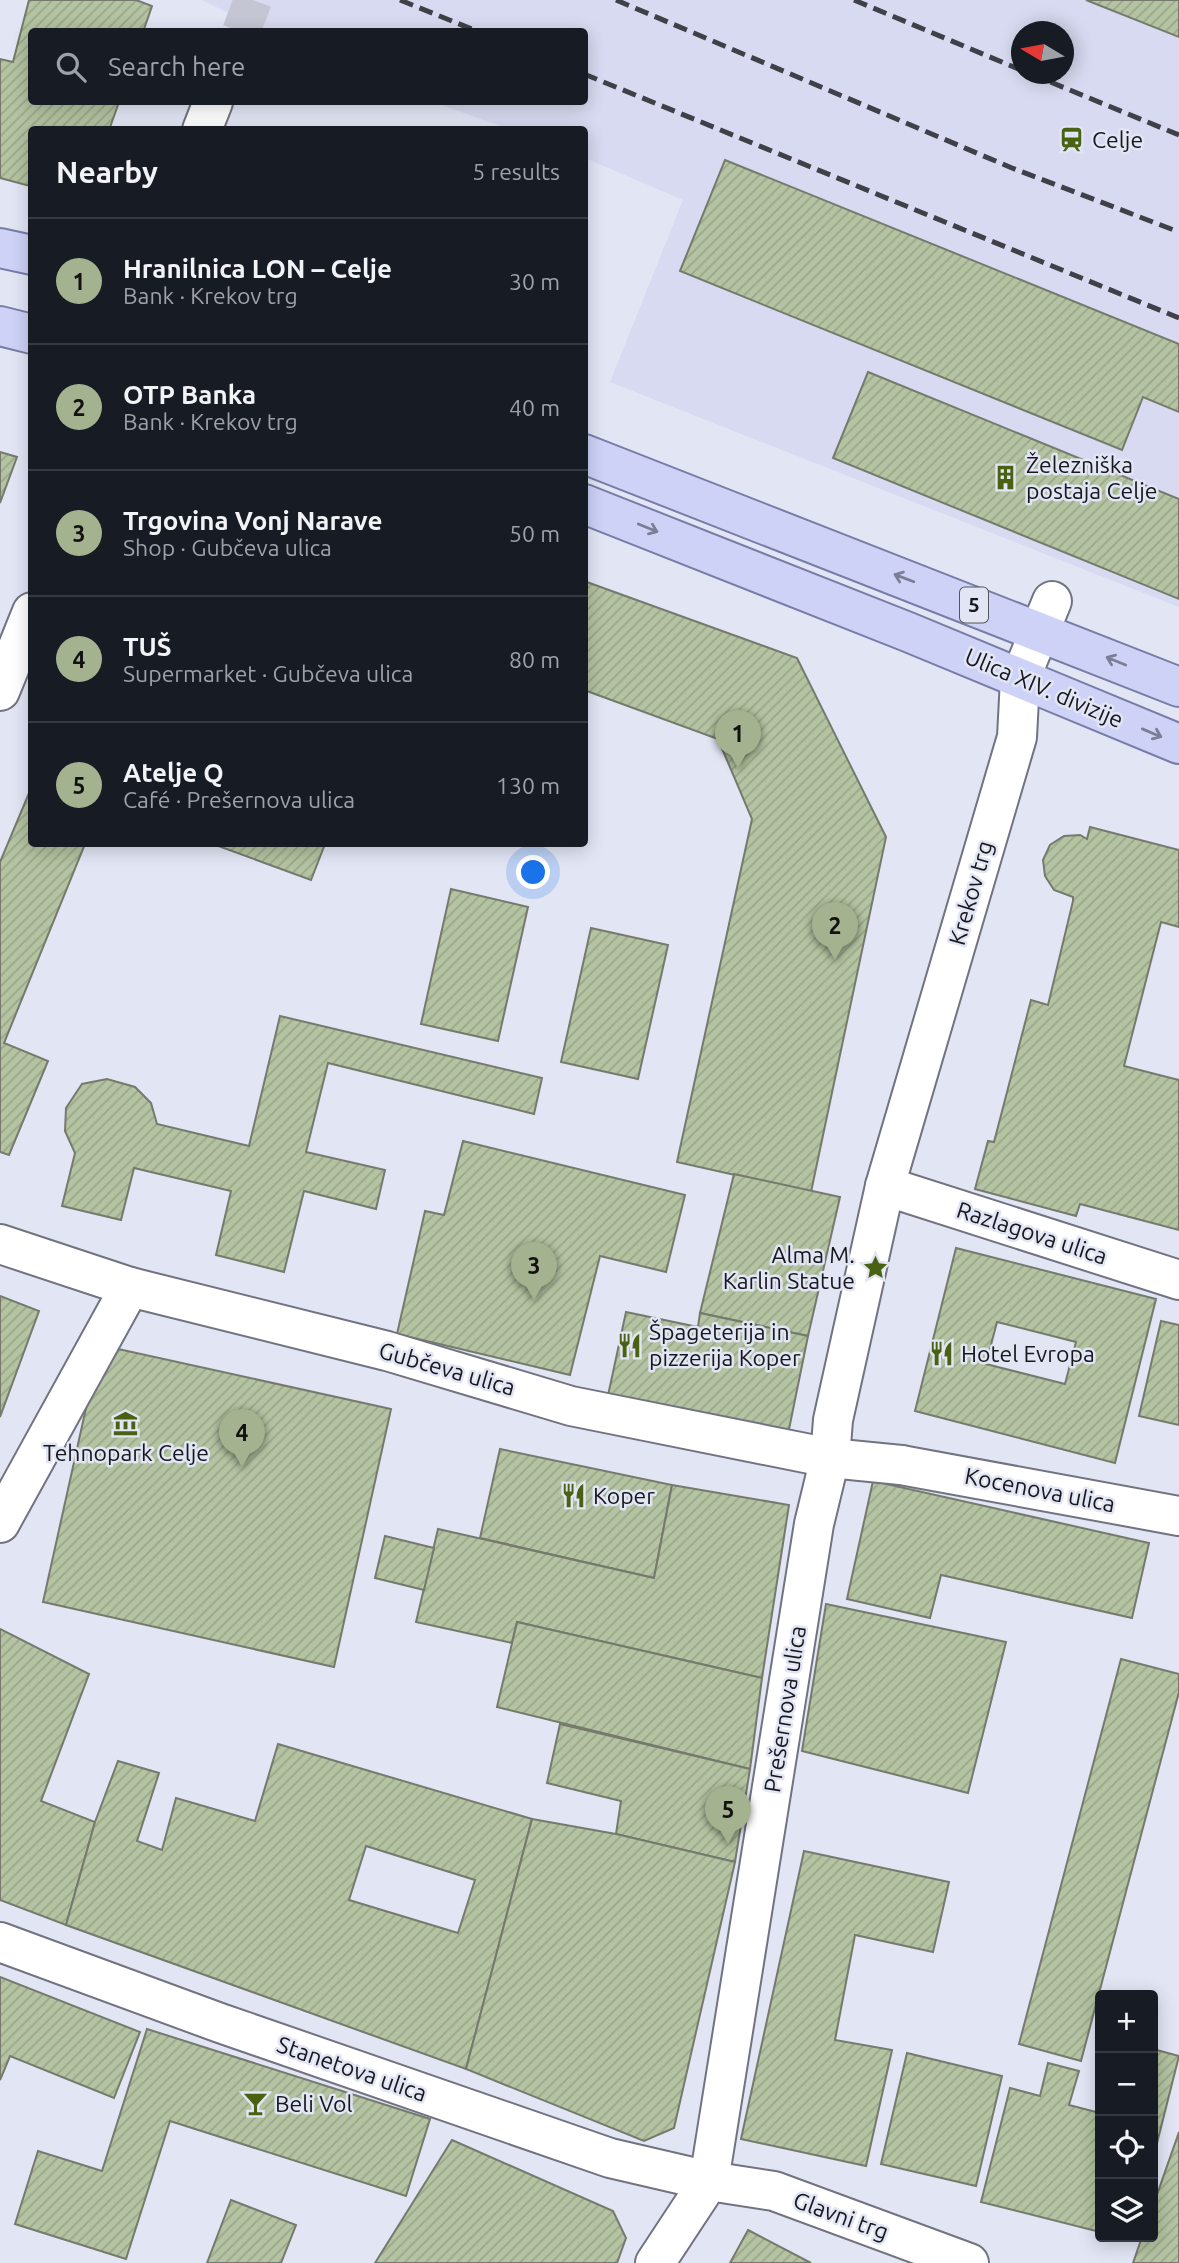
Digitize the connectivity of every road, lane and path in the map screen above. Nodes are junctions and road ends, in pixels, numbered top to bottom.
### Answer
1 (212, 105) edge
2 (204, 126) edge
3 (0, 248) edge
4 (28, 254) edge
5 (0, 326) edge
6 (28, 333) edge
7 (588, 456) edge
8 (588, 505) edge
9 (1045, 616) junction
10 (28, 622) edge
11 (1020, 678) junction
12 (1179, 687) edge
13 (0, 691) edge
14 (1179, 744) edge
15 (885, 1186) junction
16 (0, 1244) edge
17 (1179, 1280) edge
18 (130, 1287) junction
19 (830, 1458) junction
20 (901, 1465) joint
21 (1179, 1516) edge
22 (0, 1523) edge
23 (0, 1942) edge
24 (709, 2181) junction
25 (656, 2263) edge
26 (969, 2263) edge

1 - 2 street
3 - 4 main road
5 - 6 main road
9 -> 7 main road, 5
8 -> 11 main road, Ulica XIV. divizije / 5
9 - 11 street, Krekov trg
12 -> 9 main road, 5
10 - 13 street
11 -> 14 main road, Ulica XIV. divizije / 5
11 - 15 street, Krekov trg
15 - 17 street, Razlagova ulica
15 - 19 street, Prešernova ulica
16 - 18 street, Gubčeva ulica
18 - 19 street, Gubčeva ulica
18 - 22 street
19 - 20 street, Gubčeva ulica
19 - 24 street, Prešernova ulica
20 - 21 street, Kocenova ulica
23 - 24 street, Stanetova ulica
24 - 25 street, Prešernova ulica
24 - 26 street, Glavni trg

